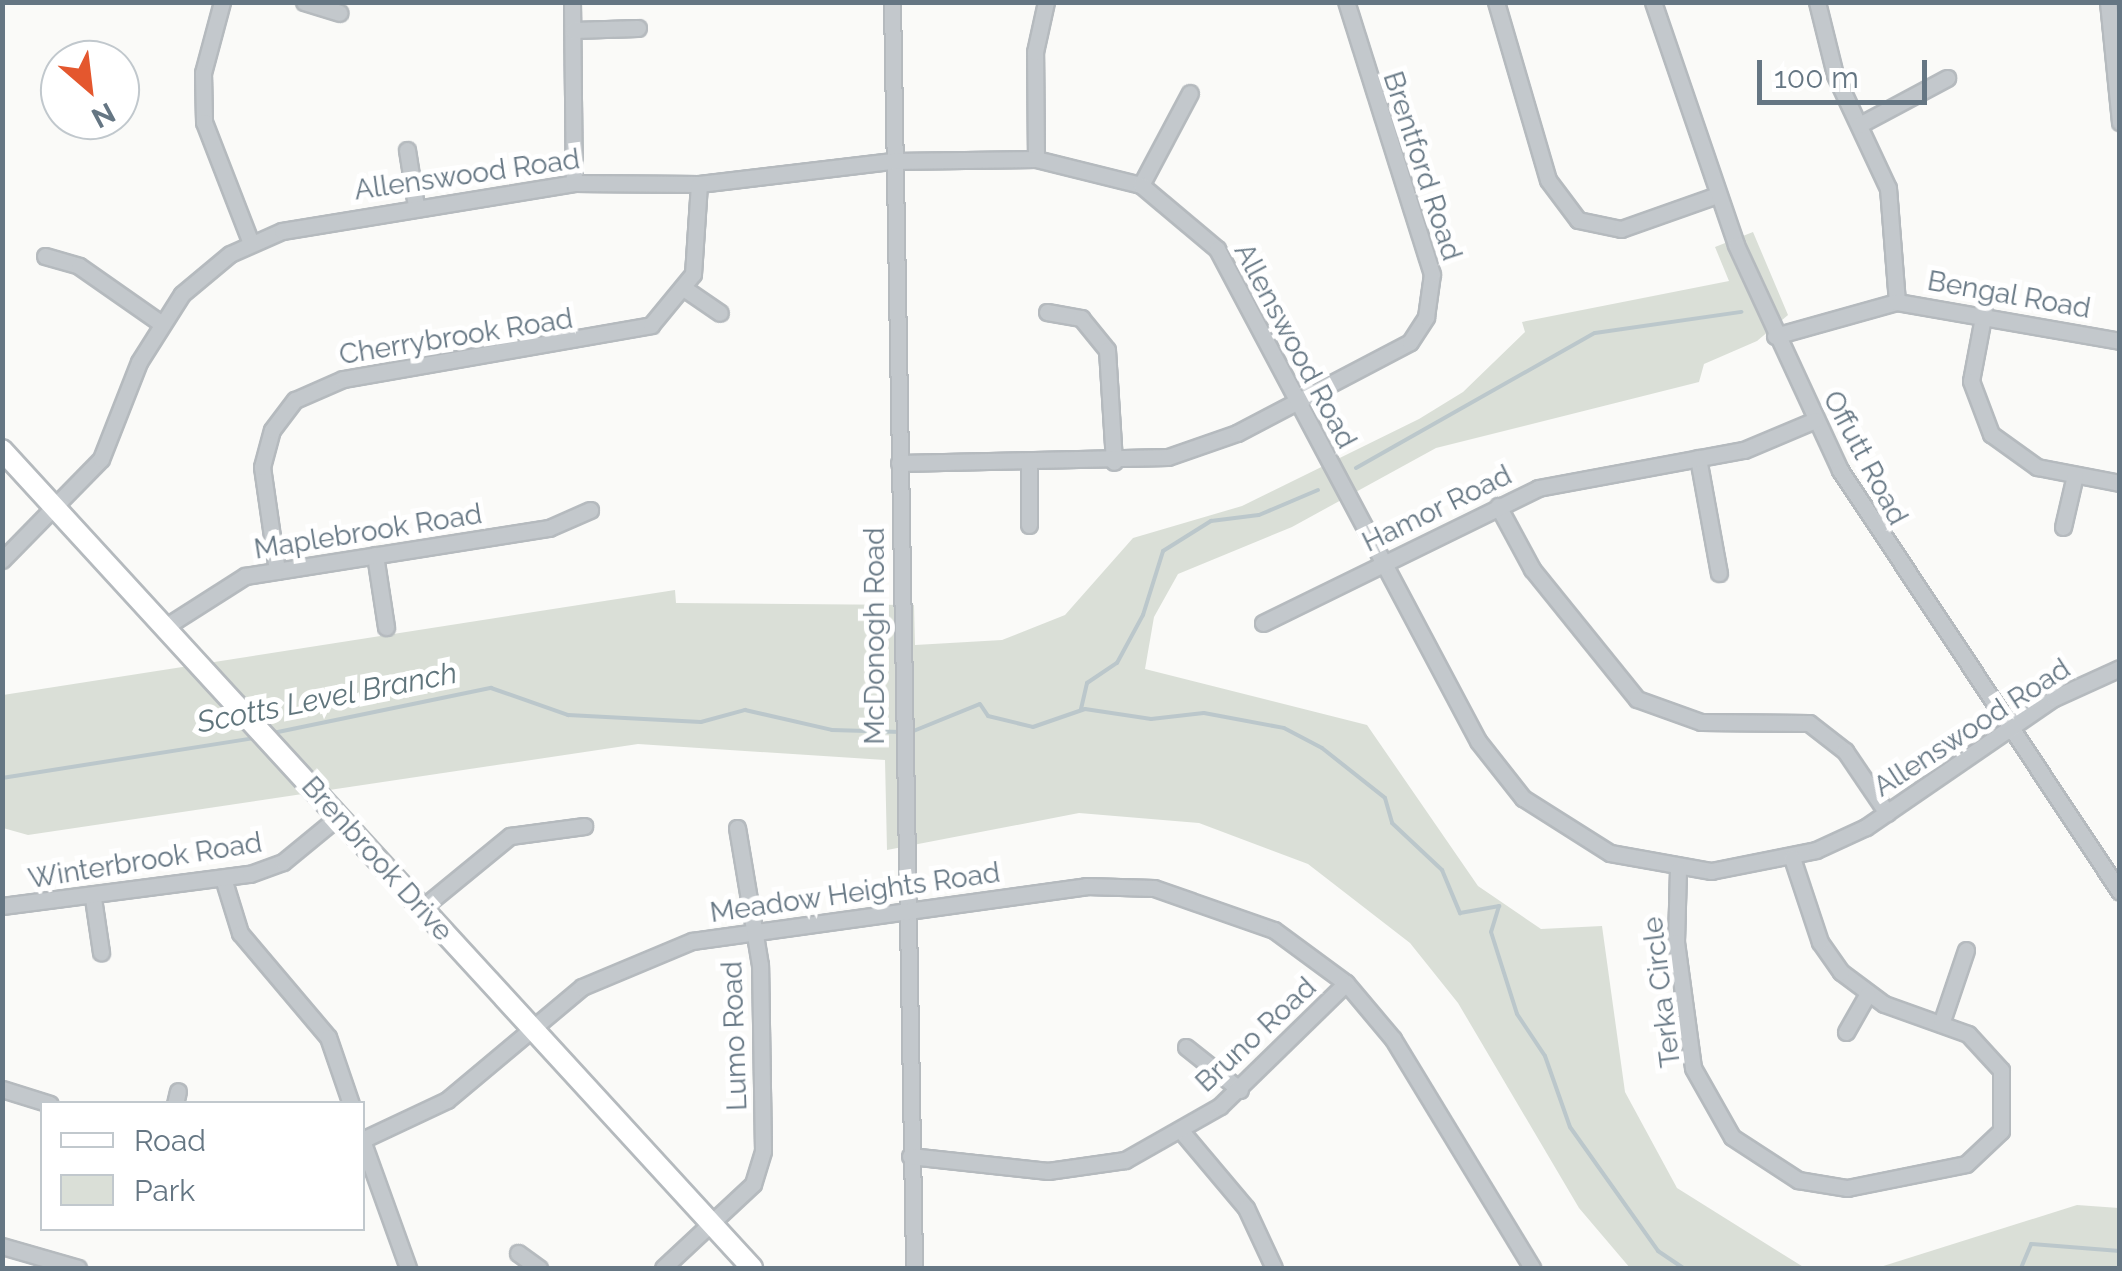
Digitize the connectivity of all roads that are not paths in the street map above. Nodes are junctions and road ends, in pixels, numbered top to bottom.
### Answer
1 (222, 2) edge
2 (304, 2) edge
3 (572, 2) edge
4 (892, 2) edge
5 (1046, 2) edge
6 (1346, 2) edge
7 (1496, 2) edge
8 (1652, 2) edge
9 (1817, 2) edge
10 (2108, 2) edge
11 (339, 13) dead end
12 (638, 28) dead end
13 (573, 30) junction
14 (1948, 78) dead end
15 (1190, 93) dead end
16 (2120, 122) edge
17 (1859, 126) junction
18 (407, 150) dead end
19 (1036, 159) junction
20 (893, 161) junction
21 (574, 182) junction
22 (699, 184) junction
23 (1141, 185) junction
24 (1716, 194) junction
25 (416, 206) junction
26 (251, 243) junction
27 (45, 256) dead end
28 (686, 289) junction
29 (1897, 302) junction
30 (1047, 312) dead end
31 (1984, 312) junction
32 (720, 313) dead end
33 (160, 322) junction
34 (1776, 336) junction
35 (2120, 341) edge
36 (1299, 403) junction
37 (1815, 420) junction
38 (2, 450) edge
39 (1698, 458) junction
40 (1029, 462) junction
41 (1114, 462) junction
42 (898, 463) junction
43 (2075, 475) junction
44 (2120, 483) edge
45 (1498, 506) junction
46 (57, 510) junction
47 (590, 510) dead end
48 (1029, 525) dead end
49 (2064, 527) dead end
50 (375, 555) junction
51 (2, 560) edge
52 (1380, 564) junction
53 (277, 571) junction
54 (1719, 573) dead end
55 (1263, 623) dead end
56 (386, 627) dead end
57 (165, 628) junction
58 (2120, 668) edge
59 (2008, 730) junction
60 (1887, 813) junction
61 (338, 816) junction
62 (584, 826) dead end
63 (737, 828) dead end
64 (1792, 858) junction
65 (1678, 870) junction
66 (223, 878) junction
67 (2120, 892) edge
68 (93, 898) junction
69 (2, 906) edge
70 (422, 908) junction
71 (905, 917) junction
72 (754, 926) junction
73 (1966, 950) dead end
74 (101, 952) dead end
75 (1346, 983) junction
76 (1867, 995) junction
77 (1942, 1024) junction
78 (531, 1027) junction
79 (1846, 1032) dead end
80 (1186, 1047) dead end
81 (2, 1089) edge
82 (1240, 1090) junction
83 (40, 1101) edge
84 (350, 1101) edge
85 (1182, 1132) junction
86 (365, 1139) edge
87 (365, 1148) edge
88 (910, 1156) junction
89 (712, 1225) junction
90 (2, 1246) edge
91 (518, 1253) dead end
92 (1523, 1265) edge
93 (78, 1268) edge
94 (408, 1268) edge
95 (539, 1268) edge
96 (664, 1268) edge
97 (752, 1268) edge
98 (914, 1268) edge
99 (1274, 1268) edge

1 - 26 street
2 - 11 street
3 - 13 street
4 - 20 street, McDonogh Road
5 - 19 street
6 - 36 street, Brentford Road
7 - 24 street
8 - 24 street, Offutt Road
9 - 17 street
10 - 16 street
12 - 13 street
13 - 21 street
14 - 17 street
15 - 23 street
17 - 29 street
18 - 25 street
19 - 20 street, Allenswood Road
19 - 23 street, Allenswood Road
20 - 22 street, Allenswood Road
20 - 42 street, McDonogh Road
21 - 22 street, Allenswood Road
21 - 25 street, Allenswood Road
22 - 28 street
23 - 36 street, Allenswood Road
24 - 34 street, Offutt Road
25 - 26 street, Allenswood Road
26 - 33 street, Allenswood Road
27 - 33 street
28 - 32 street
28 - 53 street, Cherrybrook Road
29 - 31 street, Bengal Road
29 - 34 street, Bengal Road
30 - 41 street
31 - 35 street, Bengal Road
31 - 43 street
33 - 46 street, Allenswood Road
34 - 37 street, Offutt Road
36 - 41 street, Brentford Road
36 - 52 street, Allenswood Road
37 - 39 street, Hamor Road
37 - 59 street, Offutt Road
38 - 46 main road, Brenbrook Drive
39 - 45 street, Hamor Road
39 - 54 street
40 - 41 street, Brentford Road
40 - 42 street, Brentford Road
40 - 48 street
42 - 71 street, McDonogh Road
43 - 44 street
43 - 49 street
45 - 52 street, Hamor Road
45 - 60 street
46 - 51 street, Allenswood Road
46 - 57 main road, Brenbrook Drive
47 - 50 street, Maplebrook Road
50 - 53 street, Maplebrook Road
50 - 56 street
52 - 55 street, Hamor Road
52 - 65 street, Allenswood Road
53 - 57 street, Maplebrook Road
57 - 61 main road, Brenbrook Drive
58 - 59 street, Allenswood Road
59 - 60 street, Allenswood Road
59 - 67 street, Offutt Road
60 - 64 street, Allenswood Road
61 - 66 street, Winterbrook Road
61 - 70 main road, Brenbrook Drive
62 - 70 street
63 - 72 street, Lumo Road
64 - 65 street, Allenswood Road
64 - 76 street, Terka Circle
65 - 77 street, Terka Circle
66 - 68 street, Winterbrook Road
66 - 84 street
68 - 69 street, Winterbrook Road
68 - 74 street
70 - 78 main road, Brenbrook Drive
71 - 72 street, Meadow Heights Road
71 - 75 street, Meadow Heights Road
71 - 88 street, McDonogh Road
72 - 78 street, Meadow Heights Road
72 - 89 street, Lumo Road
73 - 77 street
75 - 82 street, Bruno Road
75 - 92 street, Meadow Heights Road
76 - 77 street, Terka Circle
76 - 79 street
78 - 86 street, Meadow Heights Road
78 - 89 main road, Brenbrook Drive
80 - 82 street
81 - 83 street
82 - 85 street, Bruno Road
85 - 88 street, Bruno Road
85 - 99 street
87 - 94 street
88 - 98 street, McDonogh Road
89 - 96 street, Lumo Road
89 - 97 main road, Brenbrook Drive
90 - 93 street
91 - 95 street

